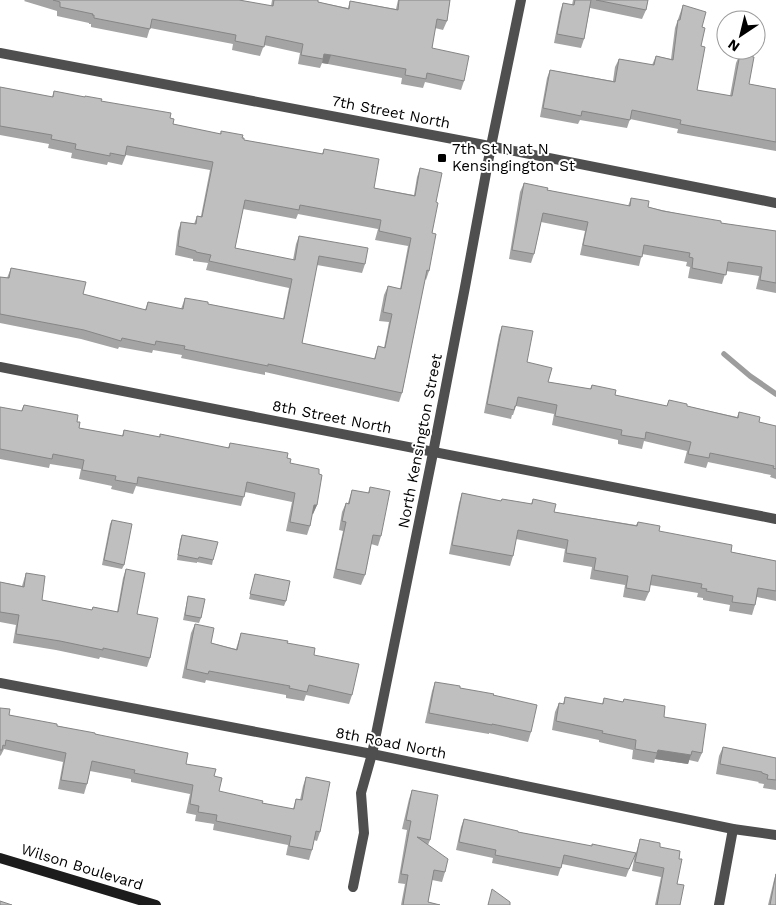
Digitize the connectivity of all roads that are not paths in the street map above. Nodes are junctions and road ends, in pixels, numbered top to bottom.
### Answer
1 (521, 0) edge
2 (0, 52) edge
3 (491, 146) junction
4 (776, 203) edge
5 (0, 367) edge
6 (433, 452) junction
7 (776, 519) edge
8 (0, 684) edge
9 (372, 754) junction
10 (733, 829) junction
11 (776, 835) edge
12 (0, 858) edge
13 (354, 887) dead end
14 (156, 905) edge
15 (719, 905) edge

1 - 3 street, North Kensington Street
2 - 3 street, 7th Street North
3 - 4 street, 7th Street North
3 - 6 street, North Kensington Street
5 - 6 street, 8th Street North
6 - 7 street, 8th Street North
6 - 9 street, North Kensington Street
8 - 9 street, 8th Road North
9 - 10 street, 8th Road North
9 - 13 street, North Kensington Street
10 - 11 street, 8th Road North
10 - 15 street
12 - 14 main road, Wilson Boulevard

